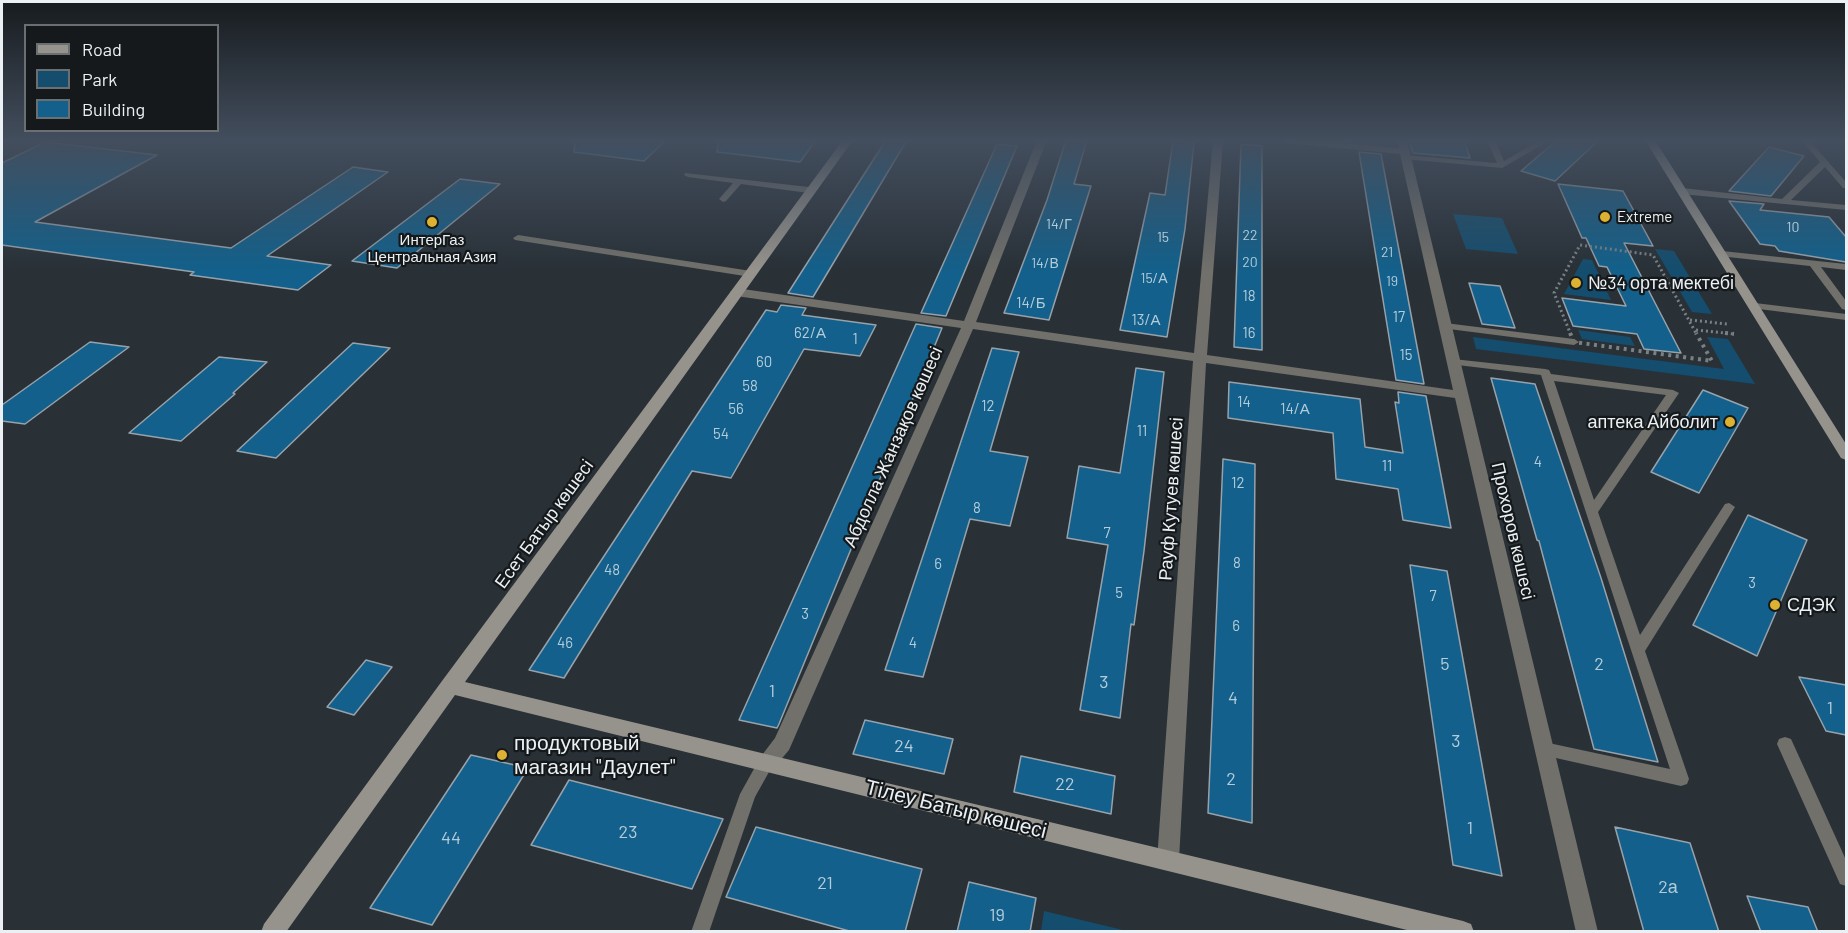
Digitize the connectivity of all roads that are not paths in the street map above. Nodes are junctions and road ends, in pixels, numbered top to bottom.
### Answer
1 (737, 184) edge
2 (759, 184) edge
3 (814, 184) edge
4 (1025, 184) edge
5 (1214, 184) edge
6 (1411, 184) edge
7 (1677, 184) edge
8 (1802, 184) edge
9 (809, 190) junction
10 (1682, 191) junction
11 (723, 200) dead end
12 (1785, 201) junction
13 (1846, 207) edge
14 (518, 238) dead end
15 (1722, 254) junction
16 (1813, 264) junction
17 (1846, 267) edge
18 (751, 274) junction
19 (736, 292) junction
20 (1755, 306) junction
21 (1846, 307) edge
22 (1846, 317) edge
23 (968, 326) junction
24 (1445, 326) junction
25 (1574, 342) road end
26 (1200, 360) junction
27 (1453, 362) junction
28 (1546, 377) junction
29 (1461, 395) junction
30 (1846, 455) edge
31 (1729, 507) dead end
32 (1592, 513) junction
33 (1638, 650) junction
34 (449, 687) junction
35 (1785, 744) dead end
36 (1544, 749) junction
37 (766, 763) junction
38 (1168, 860) junction
39 (1846, 878) edge
40 (1426, 927) edge
41 (272, 932) edge
42 (700, 932) edge
43 (1463, 932) edge
44 (1587, 932) edge

1 - 11 lane
2 - 9 lane
3 - 9 street, Есет Батыр көшесі
4 - 23 street, Абдолла Жанзақов көшесі
5 - 26 street, Рауф Кутуев көшесі
6 - 24 street, Прохоров көшесі
7 - 10 street
8 - 12 lane
9 - 18 street, Есет Батыр көшесі
10 - 12 lane
10 - 15 street
12 - 13 lane
14 - 18 lane
15 - 16 lane
15 - 20 street
16 - 17 lane
16 - 21 lane
18 - 19 street, Есет Батыр көшесі
19 - 23 street
19 - 34 street, Есет Батыр көшесі
20 - 22 lane
20 - 30 street
23 - 26 street
23 - 37 street, Абдолла Жанзақов көшесі
24 - 25 lane
24 - 27 street, Прохоров көшесі
26 - 29 street
26 - 38 street, Рауф Кутуев көшесі
27 - 28 lane
27 - 29 street, Прохоров көшесі
28 - 32 lane
28 - 32 lane
29 - 36 street, Прохоров көшесі
31 - 33 lane
32 - 33 lane
33 - 36 lane
34 - 37 street, Тілеу Батыр көшесі
34 - 41 street, Есет Батыр көшесі
35 - 39 lane
36 - 44 street, Прохоров көшесі
37 - 38 street, Тілеу Батыр көшесі
37 - 42 lane
38 - 40 street, Тілеу Батыр көшесі
40 - 43 street, Тілеу Батыр көшесі

